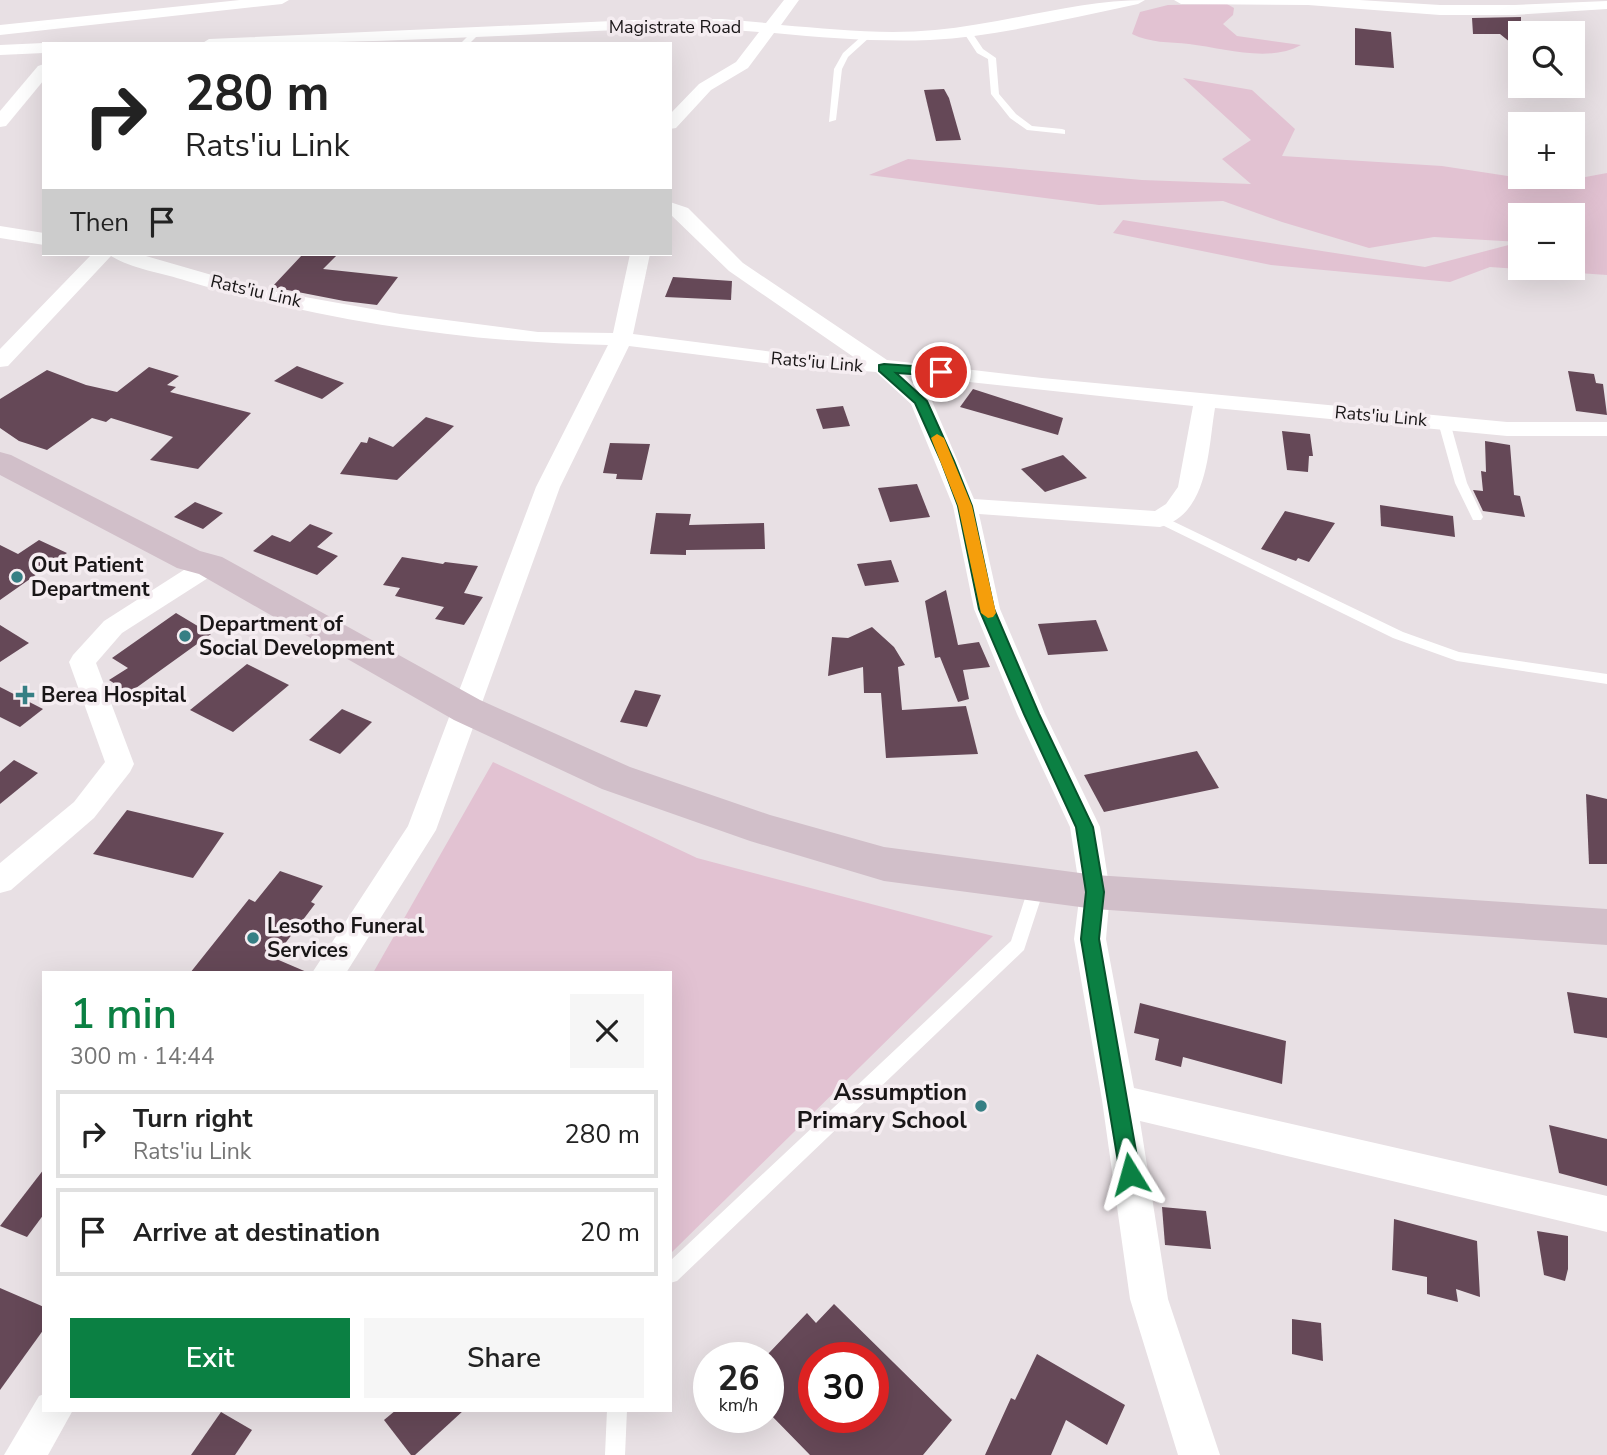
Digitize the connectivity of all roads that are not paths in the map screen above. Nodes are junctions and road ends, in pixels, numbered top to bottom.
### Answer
1 (282, 0) edge
2 (792, 0) edge
3 (1138, 0) edge
4 (1181, 0) edge
5 (1607, 5) edge
6 (88, 20) junction
7 (771, 28) junction
8 (0, 30) edge
9 (966, 30) junction
10 (478, 31) junction
11 (73, 36) dead end
12 (866, 37) junction
13 (321, 40) edge
14 (265, 42) edge
15 (466, 42) edge
16 (42, 48) edge
17 (0, 50) edge
18 (42, 71) edge
19 (832, 120) dead end
20 (0, 122) edge
21 (672, 122) edge
22 (1062, 132) dead end
23 (672, 209) edge
24 (0, 232) edge
25 (42, 239) edge
26 (101, 256) edge
27 (125, 256) edge
28 (640, 256) edge
29 (622, 339) junction
30 (0, 361) edge
31 (884, 368) junction
32 (1206, 400) junction
33 (1444, 422) junction
34 (1607, 429) edge
35 (0, 463) edge
36 (965, 506) junction
37 (1477, 517) dead end
38 (1160, 519) junction
39 (210, 565) junction
40 (1607, 679) edge
41 (467, 710) junction
42 (0, 881) edge
43 (1038, 886) junction
44 (1095, 892) junction
45 (1607, 927) edge
46 (329, 971) edge
47 (1119, 1100) junction
48 (1607, 1214) edge
49 (672, 1272) edge
50 (52, 1412) edge
51 (617, 1412) edge
52 (25, 1455) edge
53 (615, 1455) edge
54 (1199, 1455) edge

1 - 6 street
2 - 7 street
3 - 9 street, Magistrate Road
4 - 5 street
6 - 8 street
6 - 11 street
7 - 10 street, Magistrate Road
7 - 12 street, Magistrate Road
7 - 21 street
9 - 12 street, Magistrate Road
9 - 22 lane
10 - 13 street, Magistrate Road
10 - 15 lane
12 - 19 lane
13 - 14 street, Magistrate Road
16 - 17 street
18 - 20 street
23 - 31 street
24 - 25 street
26 - 30 street
27 - 29 street, Rats'iu Link
28 - 29 street
29 - 31 street, Rats'iu Link
29 - 41 street
31 - 32 street, Rats'iu Link
31 - 36 street
32 - 33 street, Rats'iu Link
32 - 38 street
33 - 34 street, Rats'iu Link
33 - 37 lane
35 - 39 main road
36 - 38 street
36 - 44 street
38 - 40 lane
39 - 41 main road
39 - 42 street
41 - 43 main road
41 - 46 street
43 - 44 main road
43 - 49 lane
44 - 45 main road
44 - 47 street
47 - 48 street
47 - 54 street
50 - 52 street
51 - 53 lane

